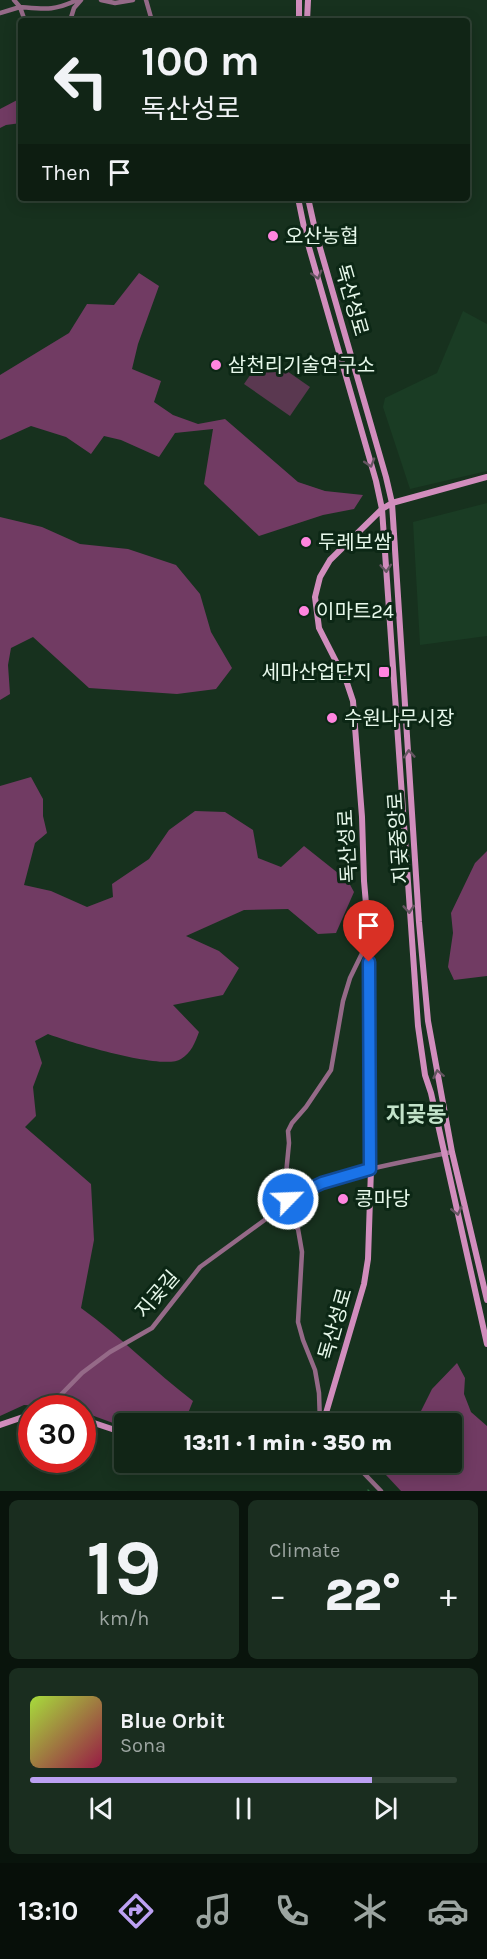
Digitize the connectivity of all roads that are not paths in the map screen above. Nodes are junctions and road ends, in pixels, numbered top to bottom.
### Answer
1 (14, 0) edge
2 (79, 0) edge
3 (101, 0) edge
4 (133, 0) edge
5 (146, 0) edge
6 (299, 0) edge
7 (308, 0) edge
8 (21, 7) junction
9 (0, 13) edge
10 (24, 18) edge
11 (71, 18) edge
12 (151, 18) edge
13 (299, 18) edge
14 (307, 18) edge
15 (299, 201) edge
16 (309, 201) edge
17 (487, 477) edge
18 (392, 503) junction
19 (382, 509) junction
20 (369, 938) junction
21 (452, 1152) junction
22 (444, 1154) junction
23 (370, 1169) junction
24 (288, 1199) junction
25 (281, 1208) junction
26 (487, 1300) edge
27 (487, 1344) edge
28 (61, 1395) edge
29 (320, 1413) edge
30 (326, 1413) edge
31 (18, 1419) edge
32 (96, 1424) edge
33 (0, 1425) edge
34 (114, 1430) edge
35 (364, 1473) edge
36 (381, 1491) edge

1 - 8 street
2 - 8 street
2 - 11 street
3 - 4 street
5 - 12 street
6 - 13 street
7 - 14 street
8 - 9 street
8 - 10 street
15 -> 19 street, 독산성로
16 - 18 street, 독산성로
17 - 18 street
18 - 19 street, 독산성로
21 -> 18 street, 지곶중앙로
19 - 20 street, 독산성로
19 -> 22 street, 지곶중앙로
20 - 23 street, 독산성로
20 - 24 street
21 - 22 street, 지곶길
21 - 26 street, 지곶중앙로
22 - 23 street, 지곶길
22 -> 27 street, 지곶중앙로
23 - 24 street, 지곶길
23 - 30 street, 독산성로
24 - 25 street, 지곶길
25 - 28 street, 지곶길
25 - 29 street, 독산성로
31 - 33 street
32 - 34 street
35 - 36 street

